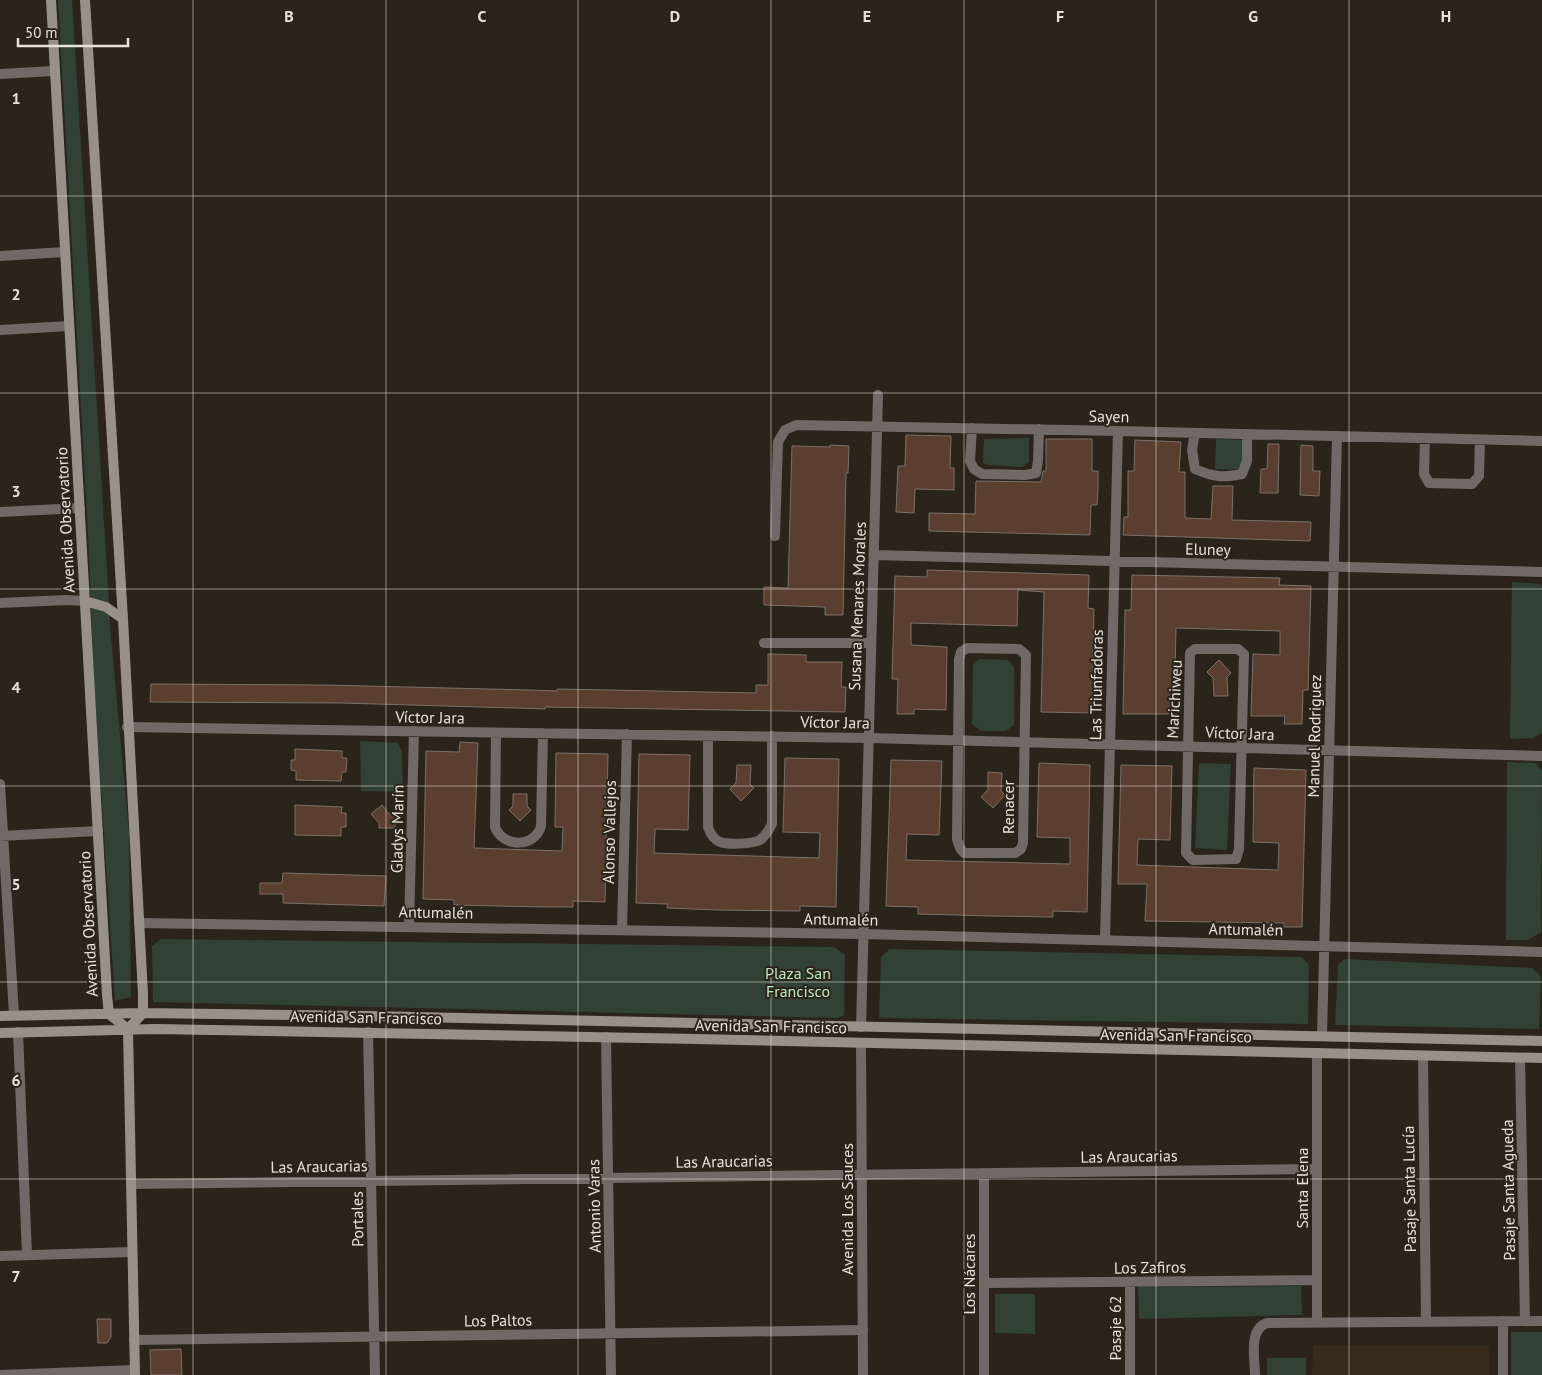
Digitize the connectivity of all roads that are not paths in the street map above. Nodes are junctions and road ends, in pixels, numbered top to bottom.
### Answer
1 (51, 0) edge
2 (85, 0) edge
3 (54, 71) junction
4 (0, 74) edge
5 (65, 252) junction
6 (0, 256) edge
7 (69, 326) junction
8 (0, 330) edge
9 (878, 395) dead end
10 (877, 427) junction
11 (972, 428) junction
12 (1039, 429) junction
13 (1118, 431) junction
14 (1195, 433) junction
15 (1247, 434) junction
16 (1337, 436) junction
17 (1425, 438) junction
18 (1480, 440) junction
19 (1542, 442) edge
20 (80, 508) junction
21 (0, 512) edge
22 (775, 536) dead end
23 (874, 555) junction
24 (1114, 562) junction
25 (1334, 567) junction
26 (1542, 572) edge
27 (85, 601) junction
28 (0, 603) edge
29 (123, 619) junction
30 (764, 643) dead end
31 (871, 643) junction
32 (128, 727) junction
33 (414, 731) junction
34 (496, 733) junction
35 (543, 733) junction
36 (627, 734) junction
37 (708, 736) junction
38 (772, 736) junction
39 (869, 738) junction
40 (958, 741) junction
41 (1024, 742) junction
42 (1110, 744) junction
43 (1187, 747) junction
44 (1243, 749) junction
45 (1329, 751) junction
46 (1542, 756) edge
47 (0, 784) edge
48 (98, 831) junction
49 (2, 836) edge
50 (139, 923) junction
51 (410, 927) junction
52 (622, 930) junction
53 (864, 934) junction
54 (1105, 940) junction
55 (1324, 946) junction
56 (1542, 952) edge
57 (144, 1013) junction
58 (109, 1014) junction
59 (0, 1016) edge
60 (14, 1016) junction
61 (861, 1026) junction
62 (128, 1029) junction
63 (18, 1032) junction
64 (368, 1032) junction
65 (0, 1033) edge
66 (1322, 1036) junction
67 (606, 1037) junction
68 (1542, 1041) edge
69 (861, 1043) junction
70 (1317, 1053) junction
71 (1423, 1056) junction
72 (1520, 1058) junction
73 (1542, 1058) edge
74 (1317, 1169) junction
75 (984, 1173) junction
76 (862, 1175) junction
77 (608, 1178) junction
78 (371, 1181) junction
79 (131, 1184) junction
80 (132, 1252) junction
81 (0, 1256) edge
82 (27, 1256) junction
83 (1317, 1280) junction
84 (1130, 1282) junction
85 (984, 1283) junction
86 (1504, 1321) junction
87 (1525, 1321) junction
88 (1542, 1321) edge
89 (1317, 1322) junction
90 (1426, 1322) junction
91 (863, 1330) junction
92 (610, 1334) junction
93 (374, 1337) junction
94 (134, 1340) junction
95 (135, 1372) edge
96 (0, 1375) edge
97 (375, 1375) edge
98 (611, 1375) edge
99 (864, 1375) edge
100 (984, 1375) edge
101 (1130, 1375) edge
102 (1255, 1375) edge
103 (1503, 1375) edge

1 - 3 main road, Avenida Observatorio
2 - 29 main road
3 - 4 street
3 - 5 main road, Avenida Observatorio
5 - 6 street
5 - 7 main road, Avenida Observatorio
7 - 8 street
7 - 20 main road, Avenida Observatorio
9 - 10 street, Susana Menares Morales
10 - 11 street, Sayen
10 - 22 street, Sayen
10 - 23 street, Susana Menares Morales
11 - 12 street, Sayen
11 - 12 street
12 - 13 street, Sayen
13 - 14 street, Sayen
13 - 24 street, Las Triunfadoras
14 - 15 street, Sayen
14 - 15 street
15 - 16 street, Sayen
16 - 17 street, Sayen
16 - 25 street, Manuel Rodriguez
17 - 18 street, Sayen
17 - 18 street
18 - 19 street, Sayen
20 - 21 street
20 - 27 main road, Avenida Observatorio
23 - 24 street, Eluney
23 - 31 street, Susana Menares Morales
24 - 25 street, Eluney
24 - 42 street, Las Triunfadoras
25 - 26 street, Eluney
25 - 45 street, Manuel Rodriguez
27 - 28 street
27 - 29 main road
27 - 48 main road, Avenida Observatorio
29 - 32 main road
30 - 31 street
31 - 39 street, Susana Menares Morales
32 - 33 street, Víctor Jara
32 - 50 main road
33 - 34 street, Víctor Jara
33 - 51 street, Gladys Marín
34 - 35 street, Víctor Jara
34 - 35 street
35 - 36 street, Víctor Jara
36 - 37 street, Víctor Jara
36 - 52 street, Alonso Vallejos
37 - 38 street, Víctor Jara
37 - 38 street
38 - 39 street, Víctor Jara
39 - 40 street, Víctor Jara
39 - 53 street, Susana Menares Morales
40 - 41 street, Víctor Jara
40 - 41 street
40 - 41 street, Renacer
41 - 42 street, Víctor Jara
42 - 43 street, Víctor Jara
42 - 54 street, Las Triunfadoras
43 - 44 street, Víctor Jara
43 - 44 street, Marichiweu
43 - 44 street
44 - 45 street, Víctor Jara
45 - 46 street, Víctor Jara
45 - 55 street, Manuel Rodriguez
47 - 49 street
48 - 49 street
48 - 58 main road, Avenida Observatorio
49 - 60 street
50 - 51 street, Antumalén
50 - 57 main road
51 - 52 street, Antumalén
52 - 53 street, Antumalén
53 - 54 street, Antumalén
53 - 61 street, Susana Menares Morales
54 - 55 street, Antumalén
55 - 56 street, Antumalén
55 - 66 street, Manuel Rodriguez
57 - 58 main road, Avenida San Francisco
57 - 61 main road, Avenida San Francisco
57 - 62 main road
58 - 60 main road, Avenida San Francisco
58 - 62 main road, Avenida Observatorio
59 - 60 main road, Avenida San Francisco
61 - 66 main road, Avenida San Francisco
62 - 63 main road, Avenida San Francisco
62 - 64 main road, Avenida San Francisco
62 - 79 main road
63 - 65 main road, Avenida San Francisco
63 - 82 street
64 - 67 main road, Avenida San Francisco
64 - 78 street, Portales
66 - 68 main road, Avenida San Francisco
67 - 69 main road, Avenida San Francisco
67 - 77 street, Antonio Varas
69 - 70 main road, Avenida San Francisco
69 - 76 street, Avenida Los Sauces
70 - 71 main road, Avenida San Francisco
70 - 74 street, Santa Elena
71 - 72 main road, Avenida San Francisco
71 - 90 street, Pasaje Santa Lucía
72 - 73 main road, Avenida San Francisco
72 - 87 street, Pasaje Santa Agueda
74 - 75 street, Las Araucarias
74 - 83 street, Santa Elena
75 - 76 street, Las Araucarias
75 - 85 street, Los Nácares
76 - 77 street, Las Araucarias
76 - 91 street, Avenida Los Sauces
77 - 78 street, Las Araucarias
77 - 92 street, Antonio Varas
78 - 79 street, Las Araucarias
78 - 93 street, Portales
79 - 80 main road
80 - 82 street
80 - 94 main road
81 - 82 street
83 - 84 street, Los Zafiros
83 - 89 street, Santa Elena
84 - 85 street, Los Zafiros
84 - 101 street, Pasaje 62
85 - 100 street, Los Nácares
86 - 87 street
86 - 90 street
86 - 103 street
87 - 88 street
89 - 90 street
89 - 102 street
91 - 92 street, Los Paltos
91 - 99 street, Avenida Los Sauces
92 - 93 street, Los Paltos
92 - 98 street, Antonio Varas
93 - 94 street, Los Paltos
93 - 97 street, Portales
94 - 95 main road
95 - 96 street

